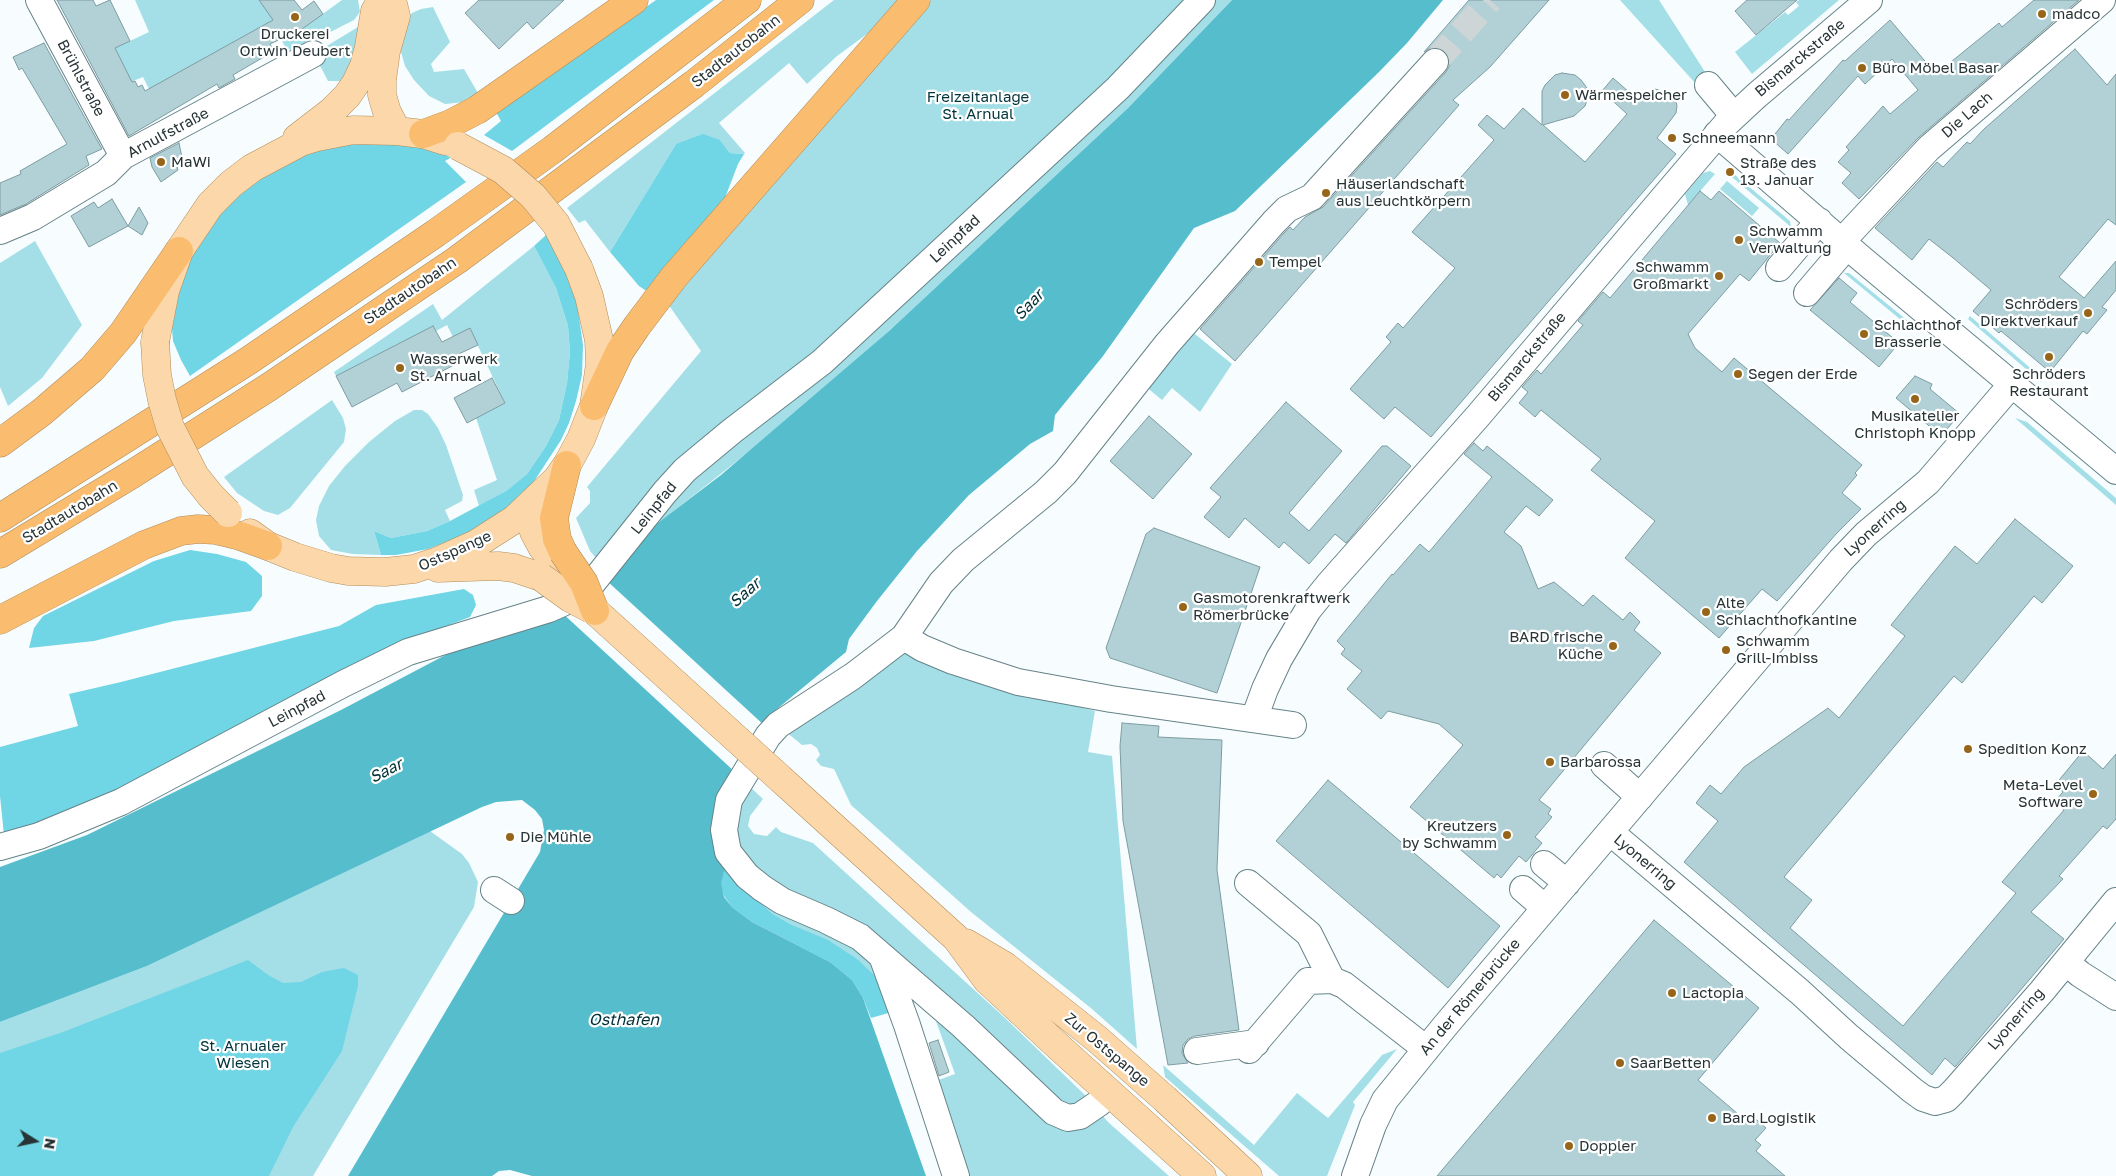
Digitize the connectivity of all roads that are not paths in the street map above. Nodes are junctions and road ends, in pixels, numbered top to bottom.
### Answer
1 (39, 0) edge
2 (382, 0) edge
3 (392, 0) edge
4 (634, 0) edge
5 (747, 0) edge
6 (800, 0) edge
7 (916, 0) edge
8 (1202, 0) edge
9 (1869, 0) edge
10 (2102, 0) edge
11 (313, 54) dead end
12 (1434, 62) tunnel mouth
13 (1708, 85) dead end
14 (1725, 125) junction
15 (410, 133) junction
16 (279, 153) junction
17 (123, 156) junction
18 (1819, 221) junction
19 (0, 231) edge
20 (1844, 243) junction
21 (179, 251) junction
22 (1779, 268) dead end
23 (1807, 293) dead end
24 (2012, 384) junction
25 (594, 406) junction
26 (0, 443) edge
27 (567, 465) junction
28 (2116, 471) edge
29 (531, 504) junction
30 (0, 518) edge
31 (268, 546) junction
32 (0, 554) edge
33 (553, 564) junction
34 (414, 569) junction
35 (595, 611) joint
36 (0, 620) edge
37 (904, 637) junction
38 (1254, 719) junction
39 (1293, 725) dead end
40 (1604, 765) dead end
41 (1640, 797) junction
42 (1610, 832) junction
43 (0, 847) edge
44 (1544, 864) dead end
45 (1248, 883) dead end
46 (1567, 883) junction
47 (1523, 888) dead end
48 (2116, 901) edge
49 (1545, 908) junction
50 (956, 938) junction
51 (882, 955) junction
52 (2066, 962) junction
53 (1332, 980) junction
54 (2116, 997) edge
55 (1426, 1049) junction
56 (1197, 1052) dead end
57 (1109, 1093) junction
58 (956, 1176) edge
59 (1202, 1176) edge
60 (1248, 1176) edge
61 (1355, 1176) edge

1 - 17 street, Brühlstraße
2 - 16 main road
3 - 15 main road
4 - 15 highway
5 - 30 highway, Stadtautobahn
6 - 32 highway, Stadtautobahn
7 - 25 highway
8 - 43 street, Leinpfad
9 - 14 street, Bismarckstraße
10 - 20 street, Die Lach
11 - 17 street, Arnulfstraße
12 - 37 street
13 - 14 street
14 - 18 street
14 - 38 street, Bismarckstraße
15 - 16 main road, Ostspange
15 - 25 main road, Ostspange, bridge
16 - 21 main road, Ostspange
17 - 19 street, Arnulfstraße
18 - 20 street
18 - 22 street
20 - 23 street, Die Lach
20 - 24 street
21 - 26 highway
21 - 31 main road, Ostspange, bridge
24 - 28 street
24 - 41 street, Lyonerring
25 - 27 main road, Ostspange
27 - 29 main road, Ostspange
27 - 33 highway
29 - 33 main road
29 - 34 main road, Ostspange
31 - 34 main road, Ostspange
31 - 36 highway
33 - 34 main road
33 - 35 highway, bridge
35 - 50 main road, Zur Ostspange, bridge
37 - 38 street
37 - 51 street
38 - 39 street
40 - 41 street
41 - 42 street, Lyonerring
42 - 46 street, An der Römerbrücke
42 - 52 street, Lyonerring
44 - 46 street
45 - 53 street
46 - 49 street, An der Römerbrücke
47 - 49 street
48 - 52 street, Lyonerring
49 - 55 street, An der Römerbrücke
50 - 57 main road, Zur Ostspange
50 - 60 main road, Zur Ostspange
51 - 57 street
51 - 58 street
52 - 54 street
53 - 55 street
53 - 56 street
55 - 61 street, An der Römerbrücke
57 - 59 main road, Zur Ostspange

